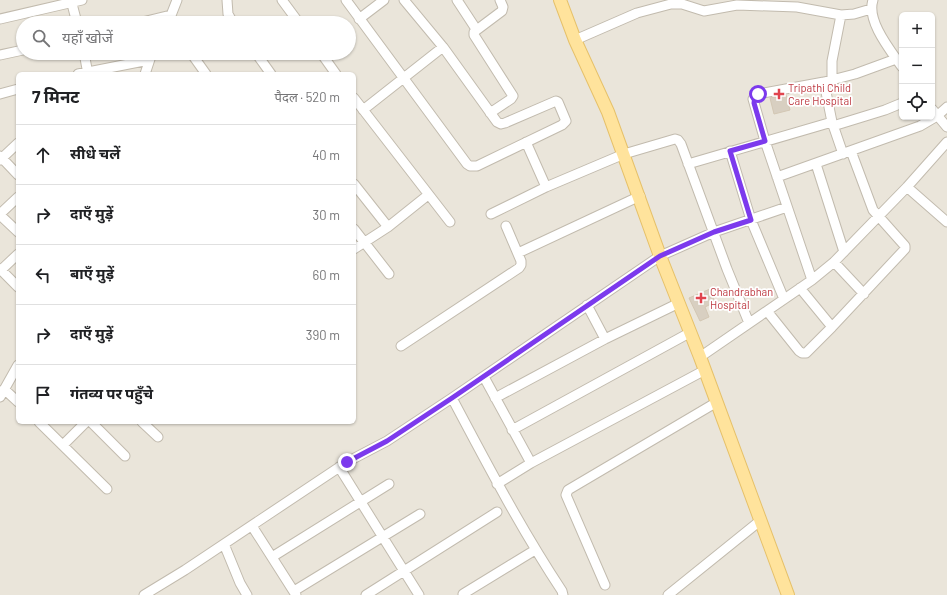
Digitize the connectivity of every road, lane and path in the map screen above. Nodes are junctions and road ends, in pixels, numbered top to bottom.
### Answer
1 (82, 0) edge
2 (177, 0) edge
3 (227, 0) edge
4 (282, 0) edge
5 (346, 0) edge
6 (384, 0) edge
7 (404, 0) edge
8 (457, 0) edge
9 (500, 0) edge
10 (560, 0) edge
11 (72, 1) edge
12 (872, 5) edge
13 (841, 15) junction
14 (75, 16) edge
15 (170, 16) edge
16 (229, 16) edge
17 (294, 16) edge
18 (0, 19) edge
19 (359, 19) junction
20 (476, 29) junction
21 (575, 40) junction
22 (443, 47) junction
23 (16, 52) edge
24 (0, 55) edge
25 (896, 59) junction
26 (85, 60) edge
27 (136, 60) edge
28 (150, 60) edge
29 (196, 60) edge
30 (261, 60) edge
31 (326, 60) edge
32 (899, 63) edge
33 (88, 72) edge
34 (92, 72) edge
35 (146, 72) edge
36 (205, 72) edge
37 (270, 72) edge
38 (335, 72) edge
39 (403, 78) junction
40 (828, 81) junction
41 (16, 90) edge
42 (0, 94) edge
43 (356, 101) edge
44 (899, 104) edge
45 (947, 107) edge
46 (363, 110) junction
47 (935, 112) edge
48 (490, 113) junction
49 (935, 113) edge
50 (926, 120) edge
51 (832, 124) junction
52 (947, 127) edge
53 (765, 141) junction
54 (526, 142) junction
55 (947, 142) edge
56 (16, 145) edge
57 (730, 151) junction
58 (847, 153) junction
59 (624, 154) junction
60 (1, 158) edge
61 (688, 164) junction
62 (816, 164) junction
63 (16, 173) edge
64 (777, 177) junction
65 (356, 187) edge
66 (546, 187) junction
67 (907, 187) junction
68 (428, 194) junction
69 (640, 196) junction
70 (16, 199) edge
71 (787, 207) junction
72 (491, 214) dead end
73 (0, 215) edge
74 (878, 217) junction
75 (751, 220) junction
76 (450, 222) dead end
77 (947, 222) edge
78 (506, 226) dead end
79 (388, 227) junction
80 (16, 230) edge
81 (356, 232) edge
82 (714, 232) junction
83 (364, 243) junction
84 (356, 248) edge
85 (518, 252) junction
86 (844, 252) junction
87 (16, 256) edge
88 (660, 256) junction
89 (834, 262) junction
90 (0, 270) edge
91 (390, 274) dead end
92 (812, 280) junction
93 (16, 285) edge
94 (800, 288) junction
95 (864, 294) junction
96 (784, 299) junction
97 (679, 303) junction
98 (587, 305) junction
99 (767, 311) junction
100 (749, 323) junction
101 (832, 327) junction
102 (690, 332) junction
103 (605, 339) junction
104 (401, 346) dead end
105 (700, 357) junction
106 (16, 368) edge
107 (705, 370) junction
108 (484, 377) junction
109 (1, 394) edge
110 (452, 398) junction
111 (495, 398) junction
112 (16, 401) edge
113 (717, 402) junction
114 (41, 424) edge
115 (84, 424) edge
116 (93, 424) edge
117 (144, 424) edge
118 (512, 430) junction
119 (158, 437) dead end
120 (63, 445) junction
121 (125, 456) dead end
122 (531, 464) junction
123 (339, 467) junction
124 (389, 484) dead end
125 (497, 484) junction
126 (107, 489) dead end
127 (360, 502) junction
128 (497, 512) dead end
129 (420, 514) dead end
130 (761, 520) junction
131 (252, 526) junction
132 (382, 537) junction
133 (224, 544) junction
134 (535, 550) junction
135 (272, 557) junction
136 (404, 572) junction
137 (605, 585) dead end
138 (295, 593) edge
139 (463, 594) edge
140 (144, 595) edge
141 (247, 595) edge
142 (366, 595) edge
143 (419, 595) edge
144 (563, 595) edge
145 (668, 595) edge
146 (788, 595) edge

1 - 11 street
2 - 15 street
3 - 16 street
4 - 17 street
5 - 19 street
6 - 19 street
7 - 22 street
8 - 20 street
9 - 20 street
10 - 21 main road
11 - 14 street
11 - 18 street
12 - 13 street
12 - 25 street
13 - 21 street
13 - 40 street
19 - 39 street
20 - 48 street
21 - 59 main road
22 - 39 street
22 - 48 street
23 - 24 street
25 - 32 street
25 - 40 street
26 - 33 street
27 - 34 street
28 - 35 street
29 - 36 street
30 - 37 street
31 - 38 street
39 - 46 street
39 - 54 street
40 - 51 street
40 - 53 street
41 - 42 street
43 - 46 street
44 - 51 street
45 - 47 street
46 - 68 street
48 - 54 street
49 - 52 street
50 - 58 street
51 - 53 street
51 - 58 street
53 - 57 street
53 - 64 street
54 - 66 street
55 - 67 street
56 - 60 street
57 - 61 street
57 - 75 street
58 - 62 street
58 - 74 street
59 - 61 street
59 - 66 street
59 - 69 main road
60 - 63 street
61 - 82 street
62 - 64 street
62 - 86 street
64 - 71 street
65 - 79 street
66 - 72 street
67 - 74 street
67 - 77 street
68 - 76 street
68 - 79 street
69 - 85 street
69 - 88 main road
70 - 73 street
71 - 75 street
71 - 92 street
73 - 80 street
74 - 86 street
74 - 95 street
75 - 82 street
75 - 96 street
78 - 85 street
79 - 83 street
81 - 83 street
82 - 88 street
82 - 100 street
83 - 84 street
83 - 91 street
85 - 104 street
86 - 89 street
87 - 90 street
88 - 97 main road
88 - 98 street
89 - 92 street
89 - 95 street
90 - 93 street
92 - 94 street
94 - 96 street
94 - 101 street
95 - 101 street
96 - 99 street
97 - 102 main road
97 - 103 street
98 - 103 street
98 - 108 street
99 - 100 street
99 - 101 street
100 - 105 street
102 - 105 main road
102 - 118 street
103 - 111 street
105 - 107 main road
106 - 109 street
107 - 113 main road
107 - 122 street
108 - 110 street
108 - 111 street
109 - 112 street
110 - 123 street
110 - 125 street
111 - 118 street
113 - 130 main road
113 - 137 street
114 - 120 street
115 - 120 street
116 - 121 street
117 - 119 street
118 - 122 street
120 - 126 street
122 - 125 street
123 - 127 street
123 - 131 street
124 - 127 street
125 - 134 street
127 - 132 street
127 - 135 street
128 - 136 street
129 - 132 street
130 - 145 street
130 - 146 main road
131 - 133 street
131 - 135 street
132 - 136 street
132 - 138 street
133 - 140 street
133 - 141 street
134 - 139 street
134 - 144 street
135 - 138 street
136 - 142 street
136 - 143 street

